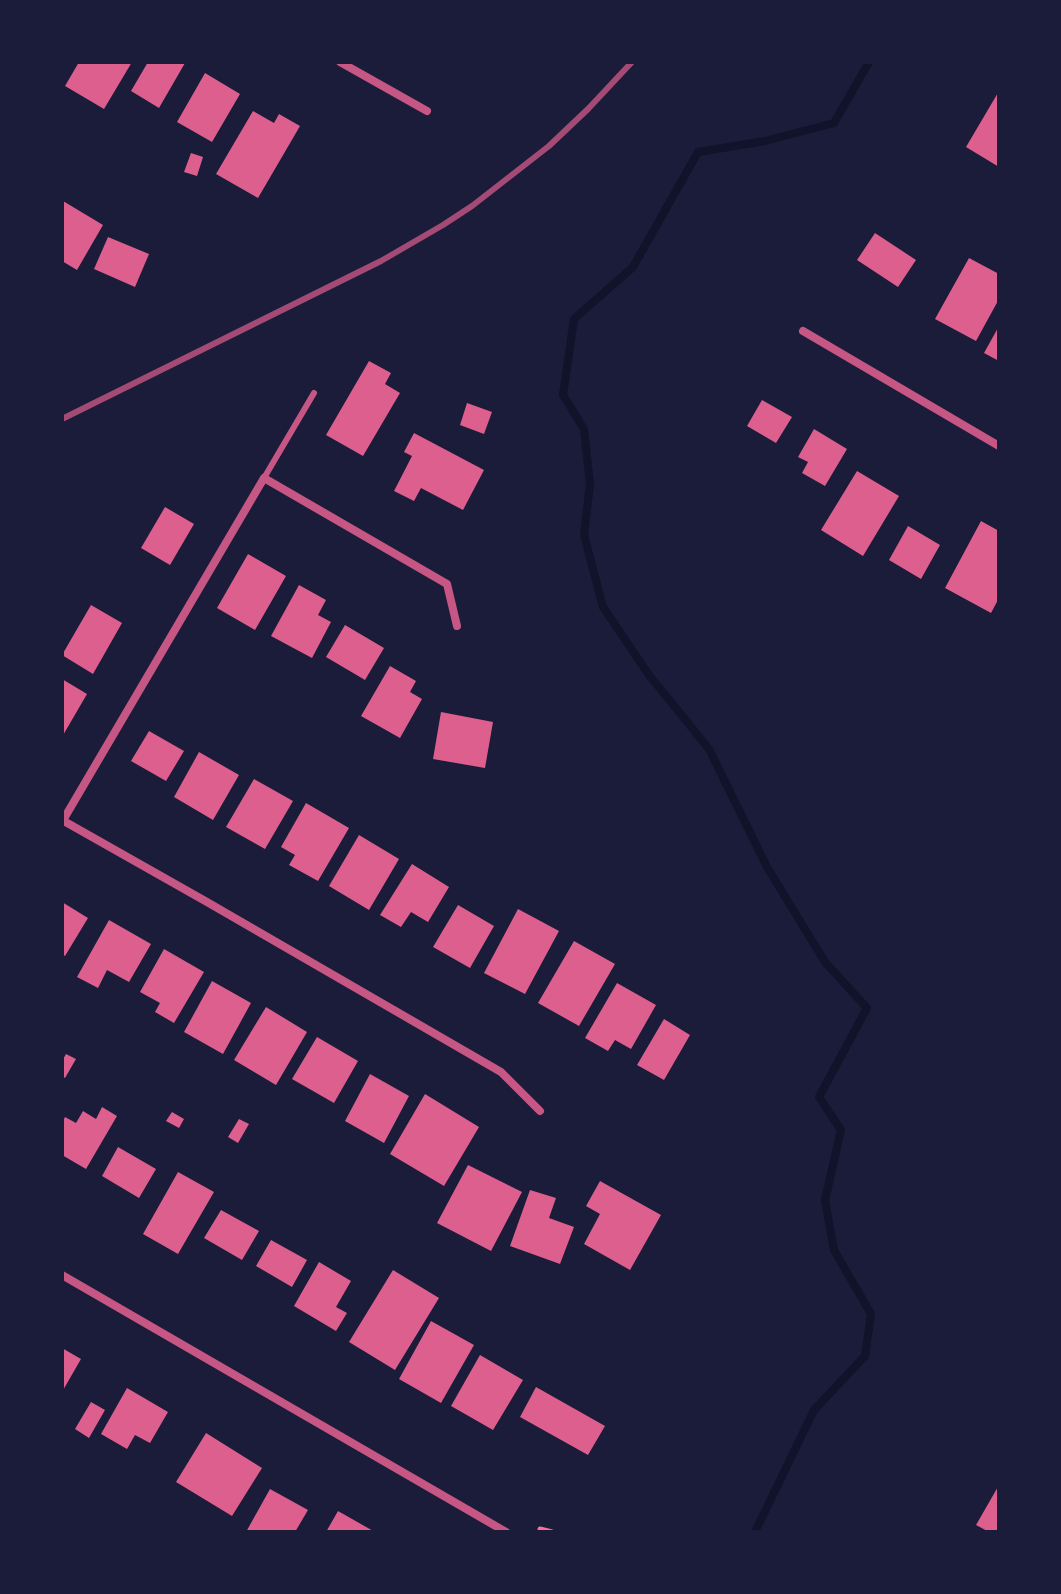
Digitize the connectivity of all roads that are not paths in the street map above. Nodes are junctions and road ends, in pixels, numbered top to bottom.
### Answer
1 (340, 62) edge
2 (427, 111) dead end
3 (803, 331) dead end
4 (314, 393) dead end
5 (999, 446) edge
6 (264, 478) junction
7 (457, 626) dead end
8 (62, 821) edge
9 (540, 1111) dead end
10 (62, 1275) edge
11 (506, 1532) edge

1 - 2 street
3 - 5 street
4 - 6 lane
6 - 7 street
6 - 8 street
8 - 9 street
10 - 11 street

